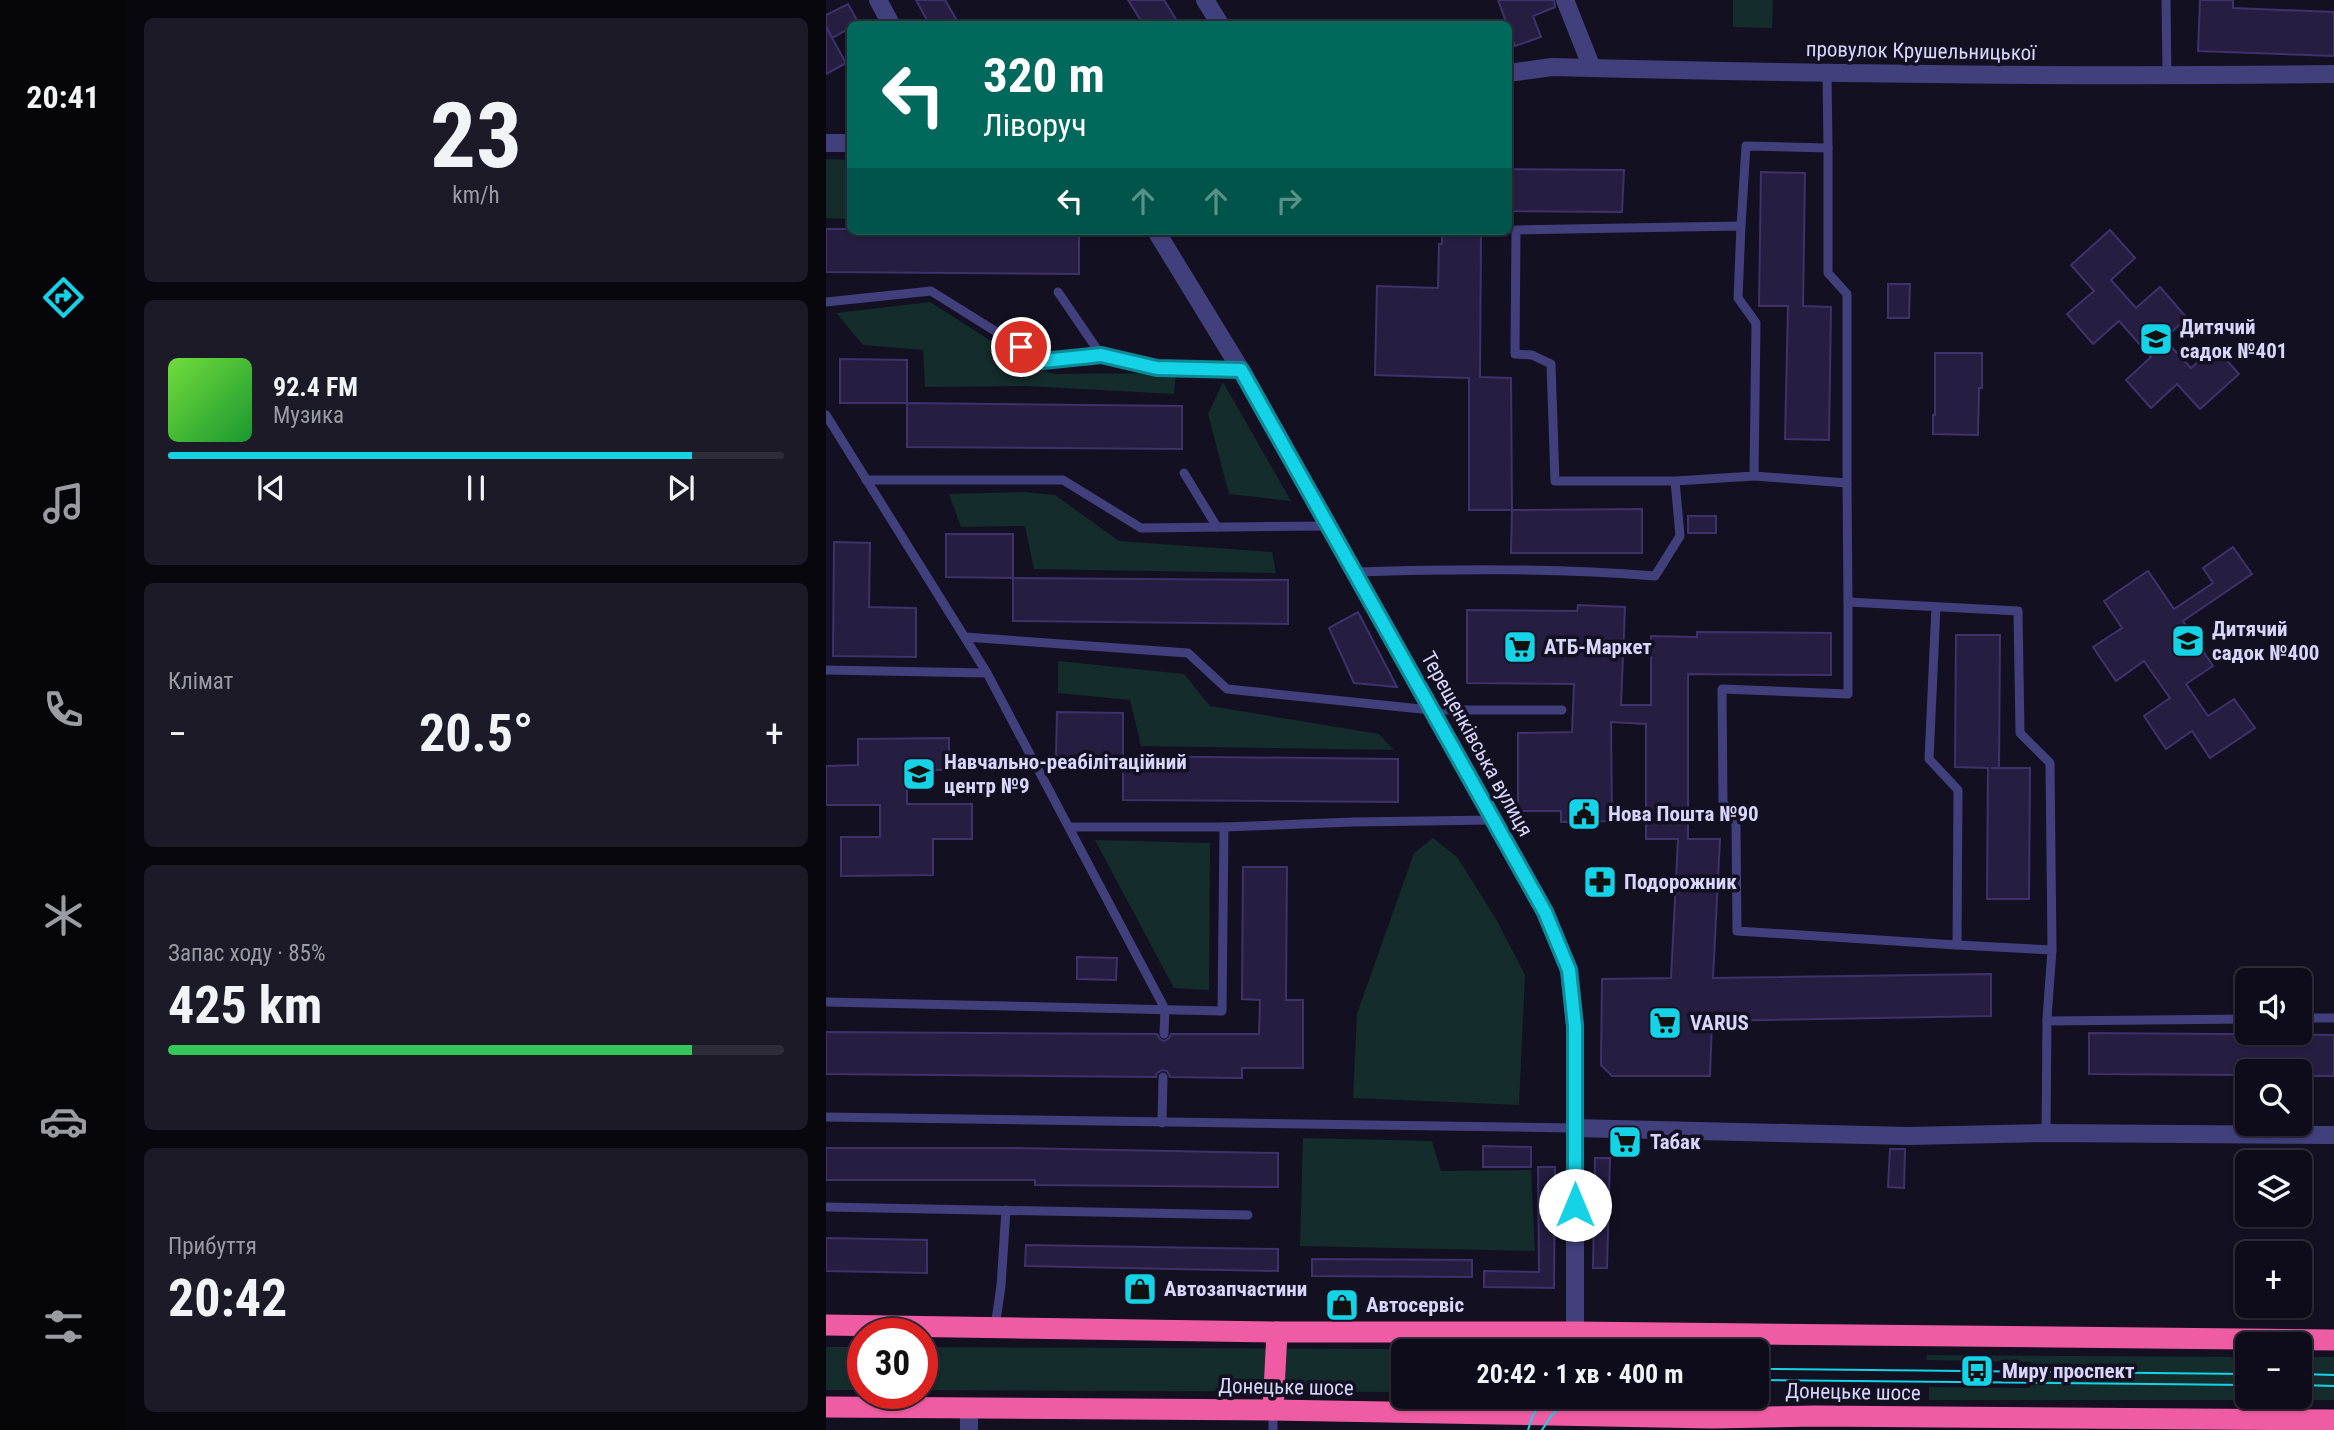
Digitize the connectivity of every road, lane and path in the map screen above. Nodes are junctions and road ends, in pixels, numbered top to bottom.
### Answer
1 (878, 0) edge
2 (1205, 0) edge
3 (1565, 0) edge
4 (2166, 0) edge
5 (889, 21) edge
6 (1218, 21) edge
7 (1592, 68) junction
8 (1512, 72) edge
9 (1827, 73) junction
10 (2334, 74) edge
11 (2167, 76) junction
12 (826, 143) edge
13 (847, 143) edge
14 (1828, 148) junction
15 (1741, 226) junction
16 (1158, 235) edge
17 (1058, 292) dead end
18 (826, 302) edge
19 (1101, 355) junction
20 (1241, 370) junction
21 (826, 415) edge
22 (1184, 473) dead end
23 (1754, 476) junction
24 (866, 481) junction
25 (1675, 481) junction
26 (1847, 483) junction
27 (1328, 526) junction
28 (1217, 527) junction
29 (1356, 572) junction
30 (1848, 602) junction
31 (1936, 607) junction
32 (965, 637) junction
33 (826, 670) edge
34 (987, 673) junction
35 (1431, 710) junction
36 (1562, 710) dead end
37 (1493, 820) junction
38 (1069, 827) junction
39 (1224, 827) junction
40 (1957, 945) junction
41 (2052, 950) junction
42 (826, 1002) edge
43 (1165, 1009) junction
44 (2312, 1018) edge
45 (2334, 1018) edge
46 (2235, 1019) edge
47 (2047, 1020) junction
48 (1164, 1034) dead end
49 (1163, 1077) dead end
50 (826, 1117) edge
51 (1162, 1123) junction
52 (1575, 1128) junction
53 (2046, 1133) junction
54 (2334, 1135) edge
55 (826, 1206) edge
56 (1006, 1210) junction
57 (1248, 1215) dead end
58 (826, 1325) edge
59 (994, 1328) junction
60 (1277, 1332) junction
61 (1576, 1332) junction
62 (2334, 1340) edge
63 (826, 1407) edge
64 (969, 1419) edge
65 (1273, 1420) edge
66 (2334, 1420) edge
67 (1788, 1423) edge

1 - 5 street
2 - 6 street
3 - 7 street
4 - 11 lane
7 - 8 street, провулок Крушельницької
7 - 9 street, провулок Крушельницької
9 - 11 street, провулок Крушельницької
9 - 14 lane
10 - 11 street, провулок Крушельницької
12 - 13 street
14 - 15 lane
14 - 26 lane
15 - 23 lane
15 - 25 lane
16 - 20 street, Терещенківська вулиця
17 - 19 lane
18 - 19 lane
19 - 20 lane
20 - 27 street, Терещенківська вулиця
21 - 24 lane
22 - 28 lane
23 - 25 lane
23 - 26 lane
24 - 28 lane
24 - 32 lane
25 - 29 lane
26 - 30 lane
27 - 28 lane
27 - 29 street, Терещенківська вулиця
29 - 35 street, Терещенківська вулиця
30 - 31 lane
30 - 40 lane
31 - 40 lane
31 - 41 lane
32 - 34 lane
32 - 35 lane
33 - 34 lane
34 - 38 lane
35 - 36 lane
35 - 37 street, Терещенківська вулиця
37 - 39 lane
37 - 52 street, Терещенківська вулиця
38 - 39 lane
38 - 43 lane
39 - 43 lane
40 - 41 lane
41 - 47 lane
42 - 43 lane
43 - 48 lane
44 - 45 lane
46 - 47 lane
47 - 53 lane
49 - 51 lane
50 - 51 lane
51 - 52 lane
52 - 53 street
52 - 61 street, Терещенківська вулиця
53 - 54 street
55 - 56 lane
56 - 57 lane
56 - 59 lane
58 - 59 highway
59 - 60 highway
60 - 61 highway
60 - 65 highway
61 - 62 highway
63 - 64 highway, Донецьке шосе
64 - 65 highway, Донецьке шосе
65 - 67 highway, Донецьке шосе
66 - 67 highway, Донецьке шосе

